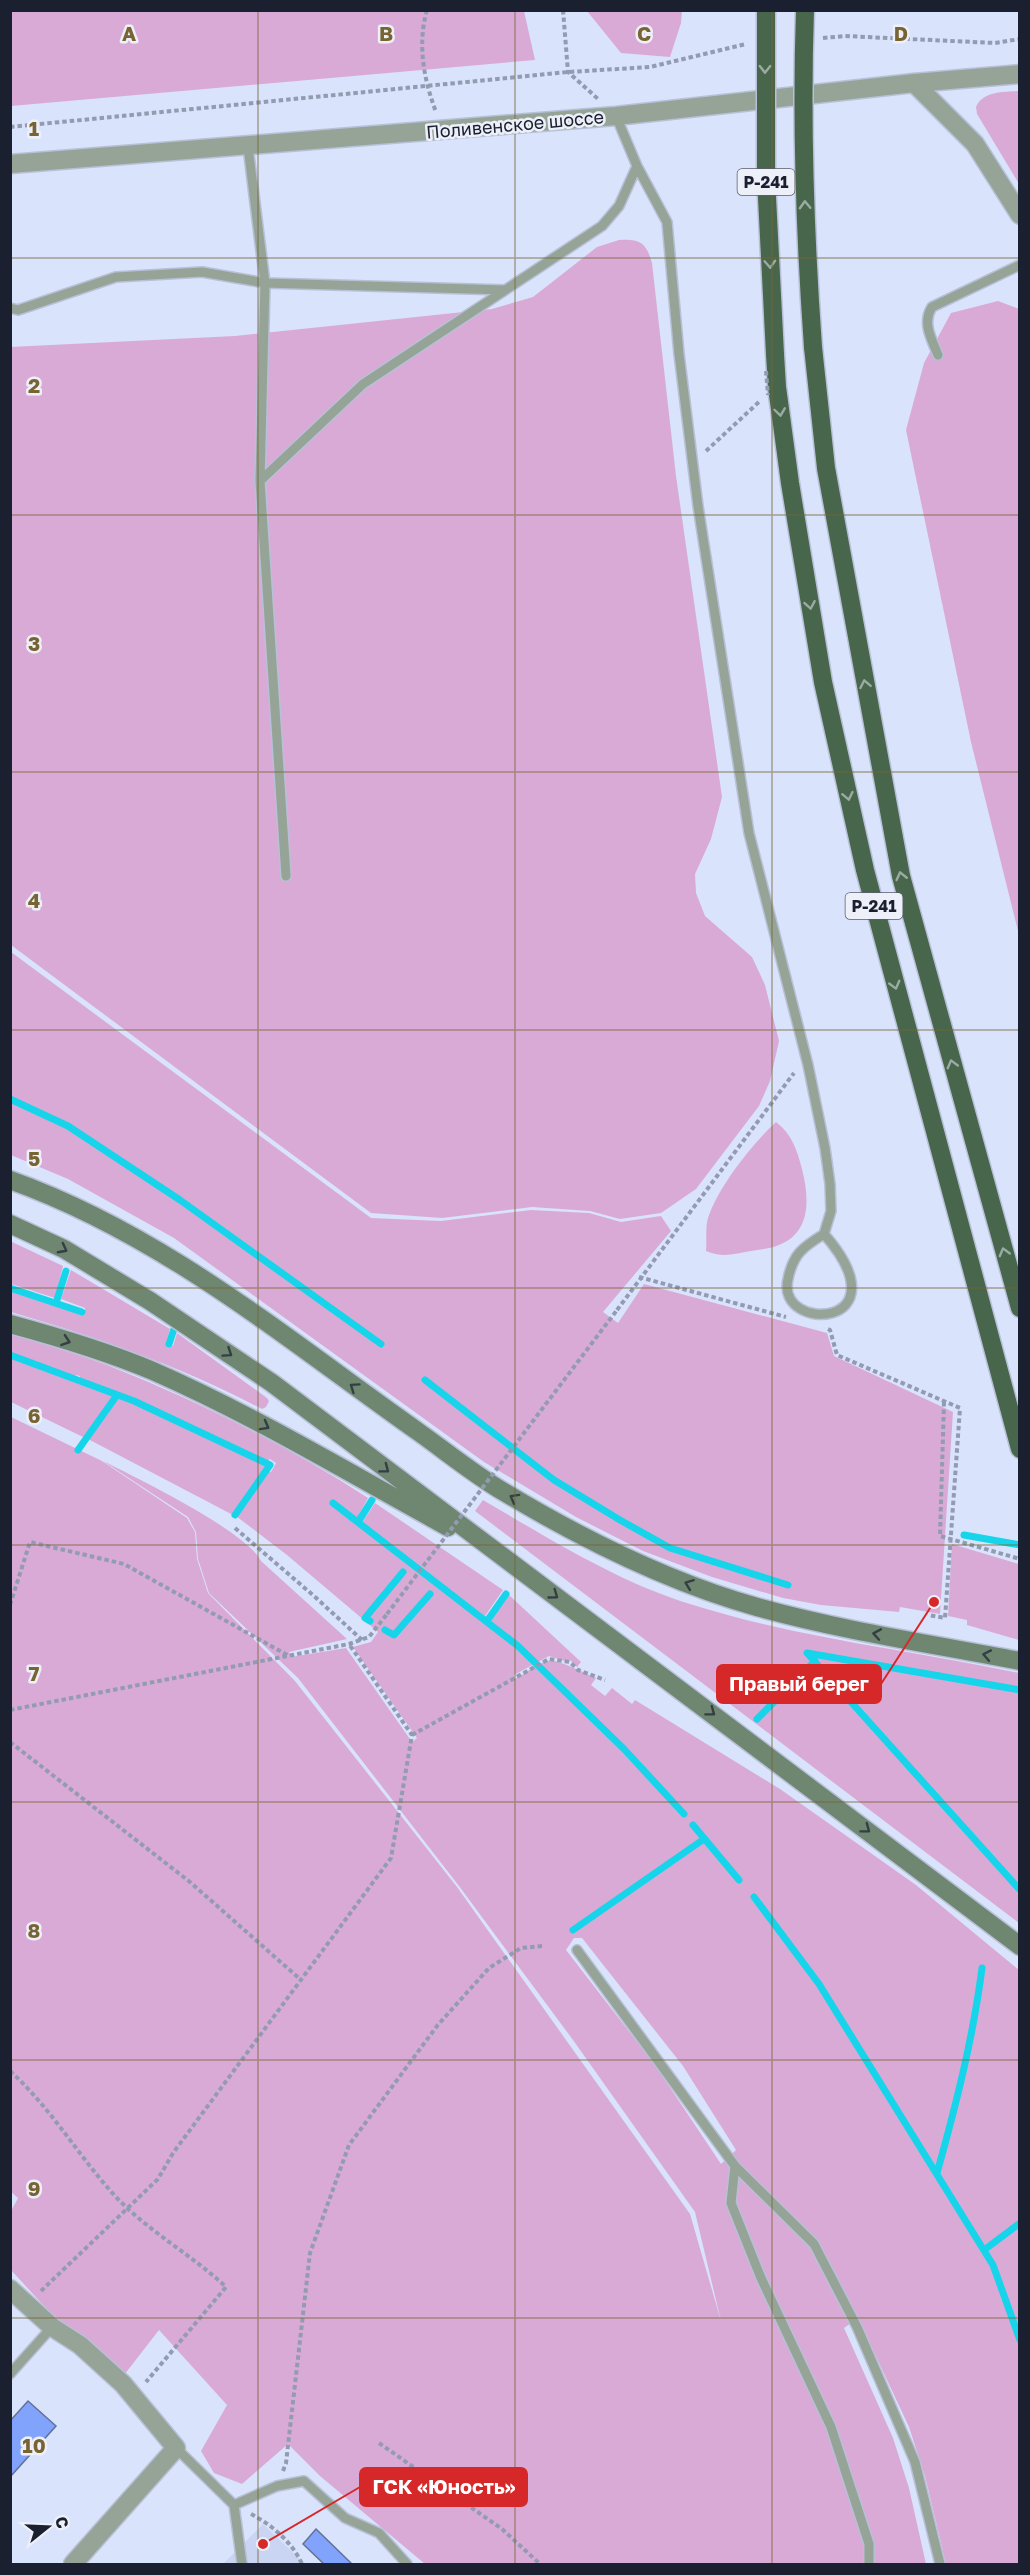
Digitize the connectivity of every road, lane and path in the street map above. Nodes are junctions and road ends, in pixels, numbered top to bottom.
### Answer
1 (427, 10) edge
2 (563, 10) edge
3 (766, 10) edge
4 (805, 10) edge
5 (822, 38) dead end
6 (1020, 39) edge
7 (754, 44) dead end
8 (568, 72) junction
9 (1020, 74) edge
10 (914, 83) junction
11 (426, 86) junction
12 (616, 116) junction
13 (10, 127) edge
14 (443, 131) junction
15 (248, 147) junction
16 (10, 164) edge
17 (637, 166) junction
18 (1020, 215) edge
19 (1020, 265) edge
20 (265, 283) junction
21 (505, 290) junction
22 (10, 308) edge
23 (938, 355) dead end
24 (768, 395) dead end
25 (704, 452) dead end
26 (260, 481) junction
27 (286, 876) dead end
28 (794, 1072) dead end
29 (10, 1180) edge
30 (10, 1224) edge
31 (824, 1234) junction
32 (639, 1277) junction
33 (1020, 1308) edge
34 (796, 1320) dead end
35 (10, 1324) edge
36 (819, 1327) dead end
37 (944, 1402) junction
38 (1020, 1449) edge
39 (235, 1528) dead end
40 (949, 1539) junction
41 (1020, 1559) edge
42 (507, 1560) junction
43 (10, 1605) edge
44 (928, 1616) dead end
45 (362, 1641) junction
46 (349, 1644) junction
47 (290, 1656) junction
48 (1020, 1661) edge
49 (605, 1680) dead end
50 (10, 1710) edge
51 (412, 1735) junction
52 (10, 1742) edge
53 (543, 1946) dead end
54 (1020, 1946) edge
55 (577, 1950) dead end
56 (301, 1980) junction
57 (10, 2072) edge
58 (735, 2166) junction
59 (129, 2208) junction
60 (10, 2289) edge
61 (27, 2304) junction
62 (52, 2327) junction
63 (10, 2374) edge
64 (133, 2397) junction
65 (379, 2443) dead end
66 (176, 2448) junction
67 (277, 2486) junction
68 (234, 2505) junction
69 (73, 2565) edge
70 (242, 2565) edge
71 (303, 2565) edge
72 (407, 2565) edge
73 (540, 2565) edge
74 (870, 2565) edge
75 (939, 2565) edge

1 - 11 path
2 - 8 path
3 -> 38 highway, Р-241, bridge
33 -> 4 highway, Р-241, bridge
5 - 6 path
7 - 8 path
8 - 11 path
8 - 12 path
9 - 10 street, Поливенское шоссе
10 - 12 street, Поливенское шоссе
10 - 18 street
11 - 13 path
11 - 14 path
12 - 14 street, Поливенское шоссе
12 - 17 lane
14 - 15 street, Поливенское шоссе
15 - 16 street, Поливенское шоссе
15 - 20 lane
17 - 21 lane
17 - 31 lane
19 - 23 lane
20 - 21 lane
20 - 22 lane
20 - 26 lane
21 - 26 lane
24 - 25 path
26 - 27 lane
28 - 32 path
48 -> 29 main road
30 -> 42 main road
31 - 31 lane
32 - 34 path
32 - 45 path, bridge
35 -> 42 main road
36 - 37 path
37 - 40 path
37 - 40 path
39 - 45 path
40 - 41 path
40 - 44 path
42 -> 54 main road
43 - 47 path
45 - 46 path
46 - 47 path
46 - 51 path
47 - 50 path
49 - 51 path
51 - 56 path
52 - 56 path
53 - 67 path
55 - 58 lane
56 - 59 path
57 - 59 path
58 - 74 lane
58 - 75 lane
59 - 61 path
59 - 64 path
60 - 61 street
61 - 62 street
62 - 63 lane
62 - 64 street
64 - 66 street
65 - 73 path
66 - 68 lane
66 - 69 street
67 - 68 lane
67 - 72 lane
68 - 70 lane
68 - 71 path

